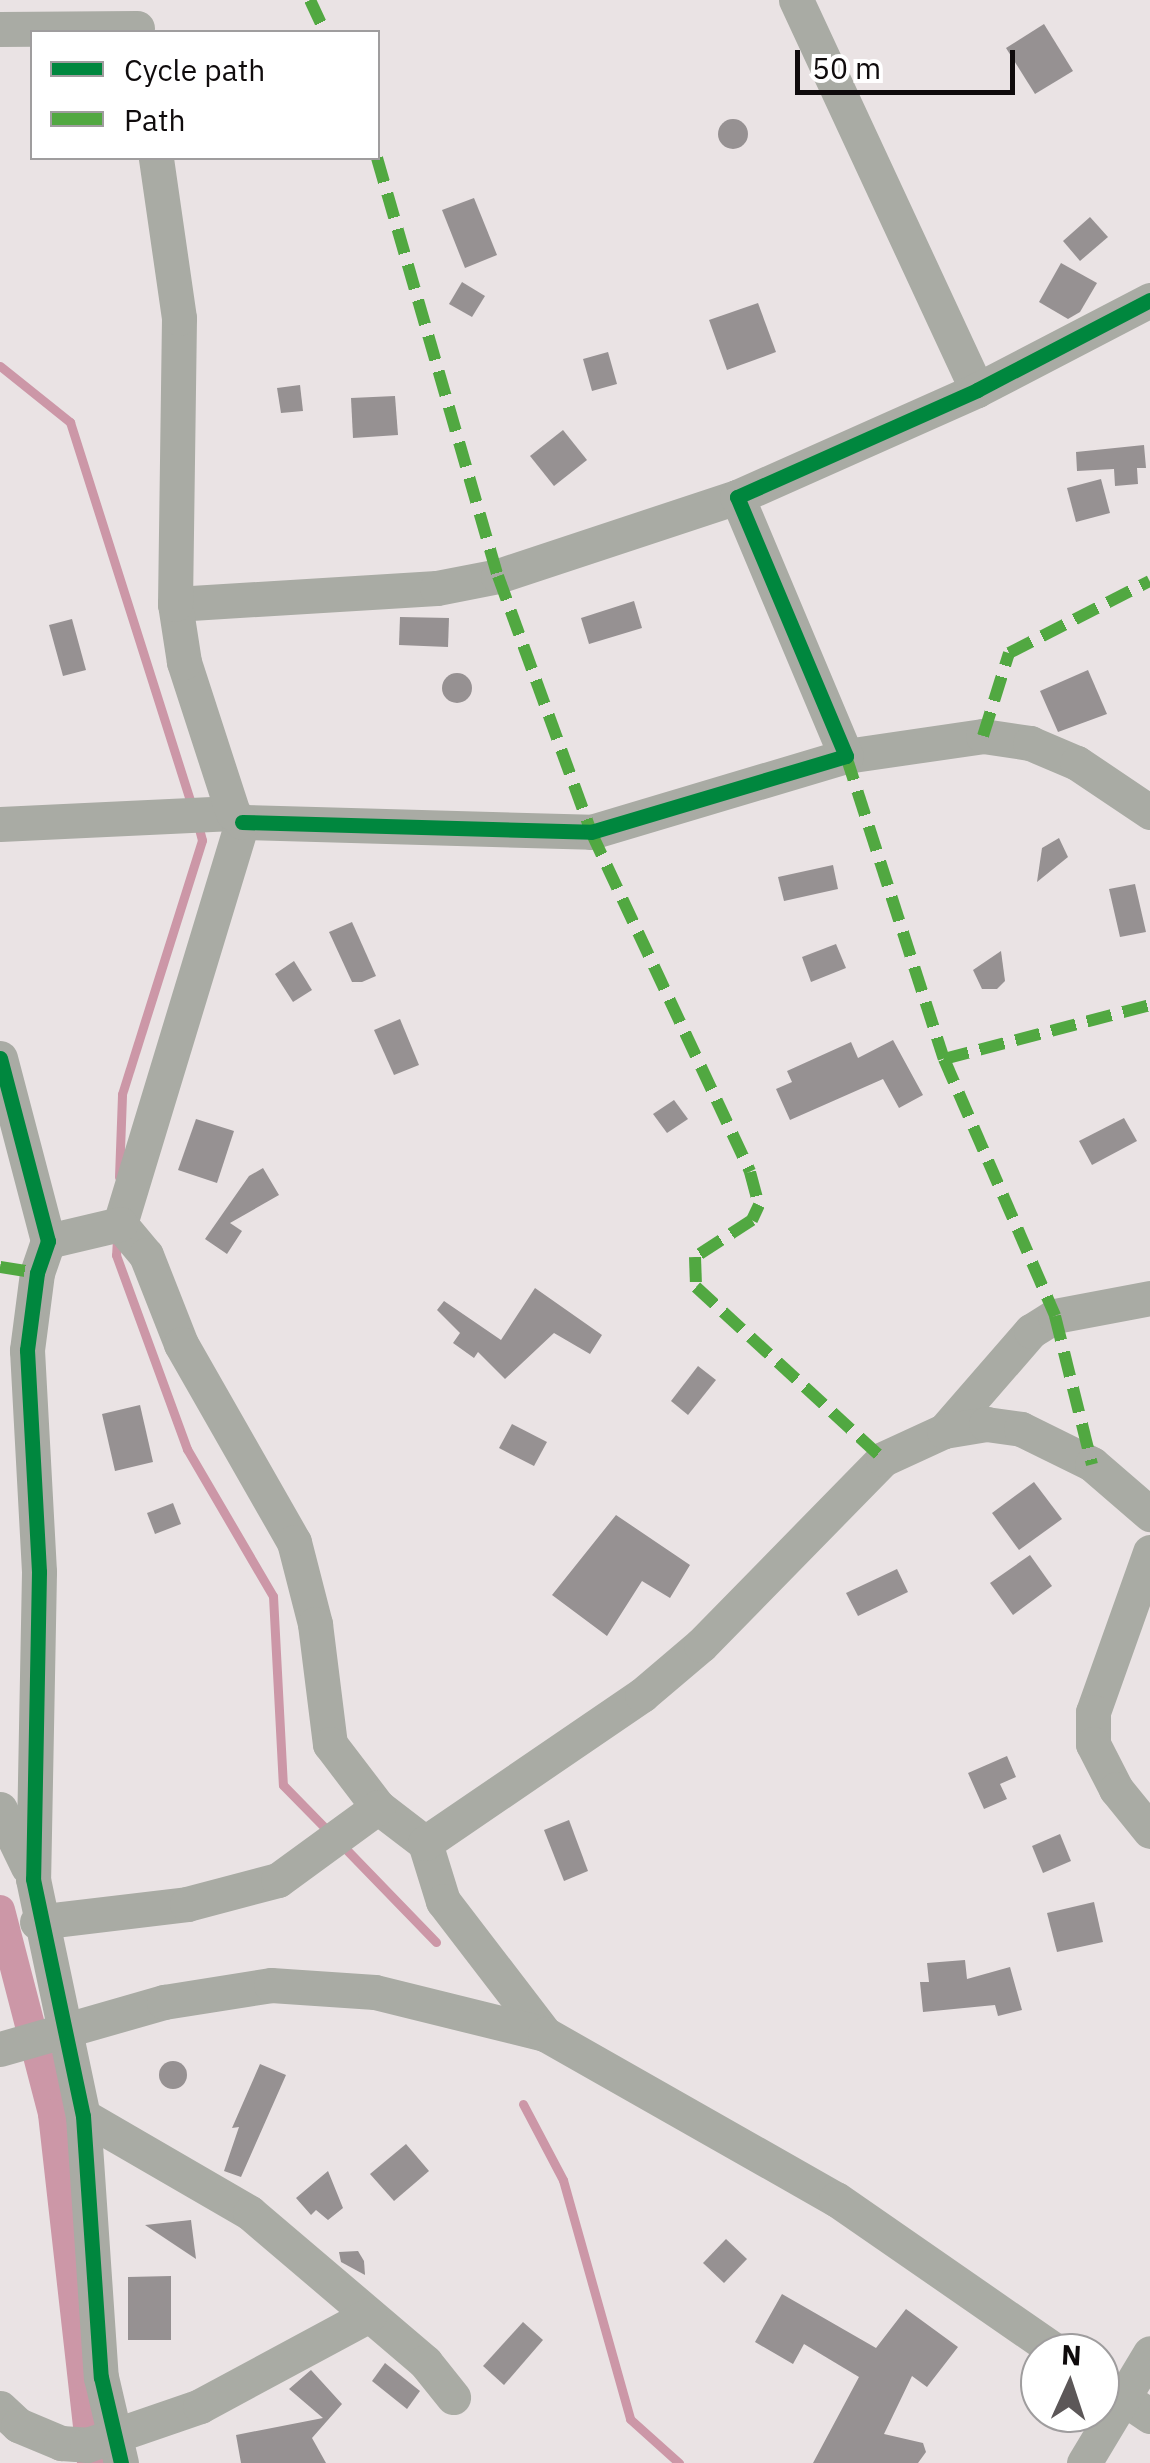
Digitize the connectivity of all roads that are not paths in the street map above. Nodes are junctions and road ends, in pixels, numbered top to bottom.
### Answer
1 (796, 0) edge
2 (136, 20) edge
3 (0, 29) edge
4 (156, 160) edge
5 (1150, 300) edge
6 (977, 390) junction
7 (737, 497) junction
8 (175, 604) junction
9 (846, 756) junction
10 (1150, 812) edge
11 (238, 818) junction
12 (0, 824) edge
13 (0, 1058) edge
14 (81, 1234) junction
15 (1150, 1298) edge
16 (944, 1431) junction
17 (1150, 1514) edge
18 (1150, 1552) edge
19 (378, 1807) junction
20 (0, 1809) edge
21 (1150, 1831) edge
22 (424, 1843) junction
23 (34, 1878) junction
24 (38, 1922) junction
25 (65, 2032) junction
26 (545, 2034) junction
27 (0, 2048) edge
28 (82, 2116) junction
29 (369, 2315) junction
30 (1029, 2333) edge
31 (1150, 2353) edge
32 (1120, 2380) edge
33 (1120, 2396) edge
34 (452, 2397) dead end
35 (0, 2408) edge
36 (1150, 2416) edge
37 (1095, 2433) edge
38 (119, 2450) edge
39 (1084, 2463) edge

1 - 6 street
2 - 3 street
4 - 8 street
5 - 6 street
6 - 7 street
7 - 8 street
7 - 9 street
8 - 11 street
9 - 10 street
9 - 11 street
11 - 12 street
11 - 14 street
13 - 14 street
14 - 19 street
14 - 23 street
15 - 16 street
16 - 17 street
16 - 22 street
18 - 21 street
19 - 22 street
19 - 24 street
20 - 23 street
22 - 26 street
23 - 24 street
24 - 25 street
25 - 26 street
25 - 27 street
25 - 28 street
26 - 30 street
28 - 29 street
28 - 38 street
29 - 34 street
29 - 38 street
31 - 32 street
33 - 36 street
35 - 38 street
37 - 39 street

